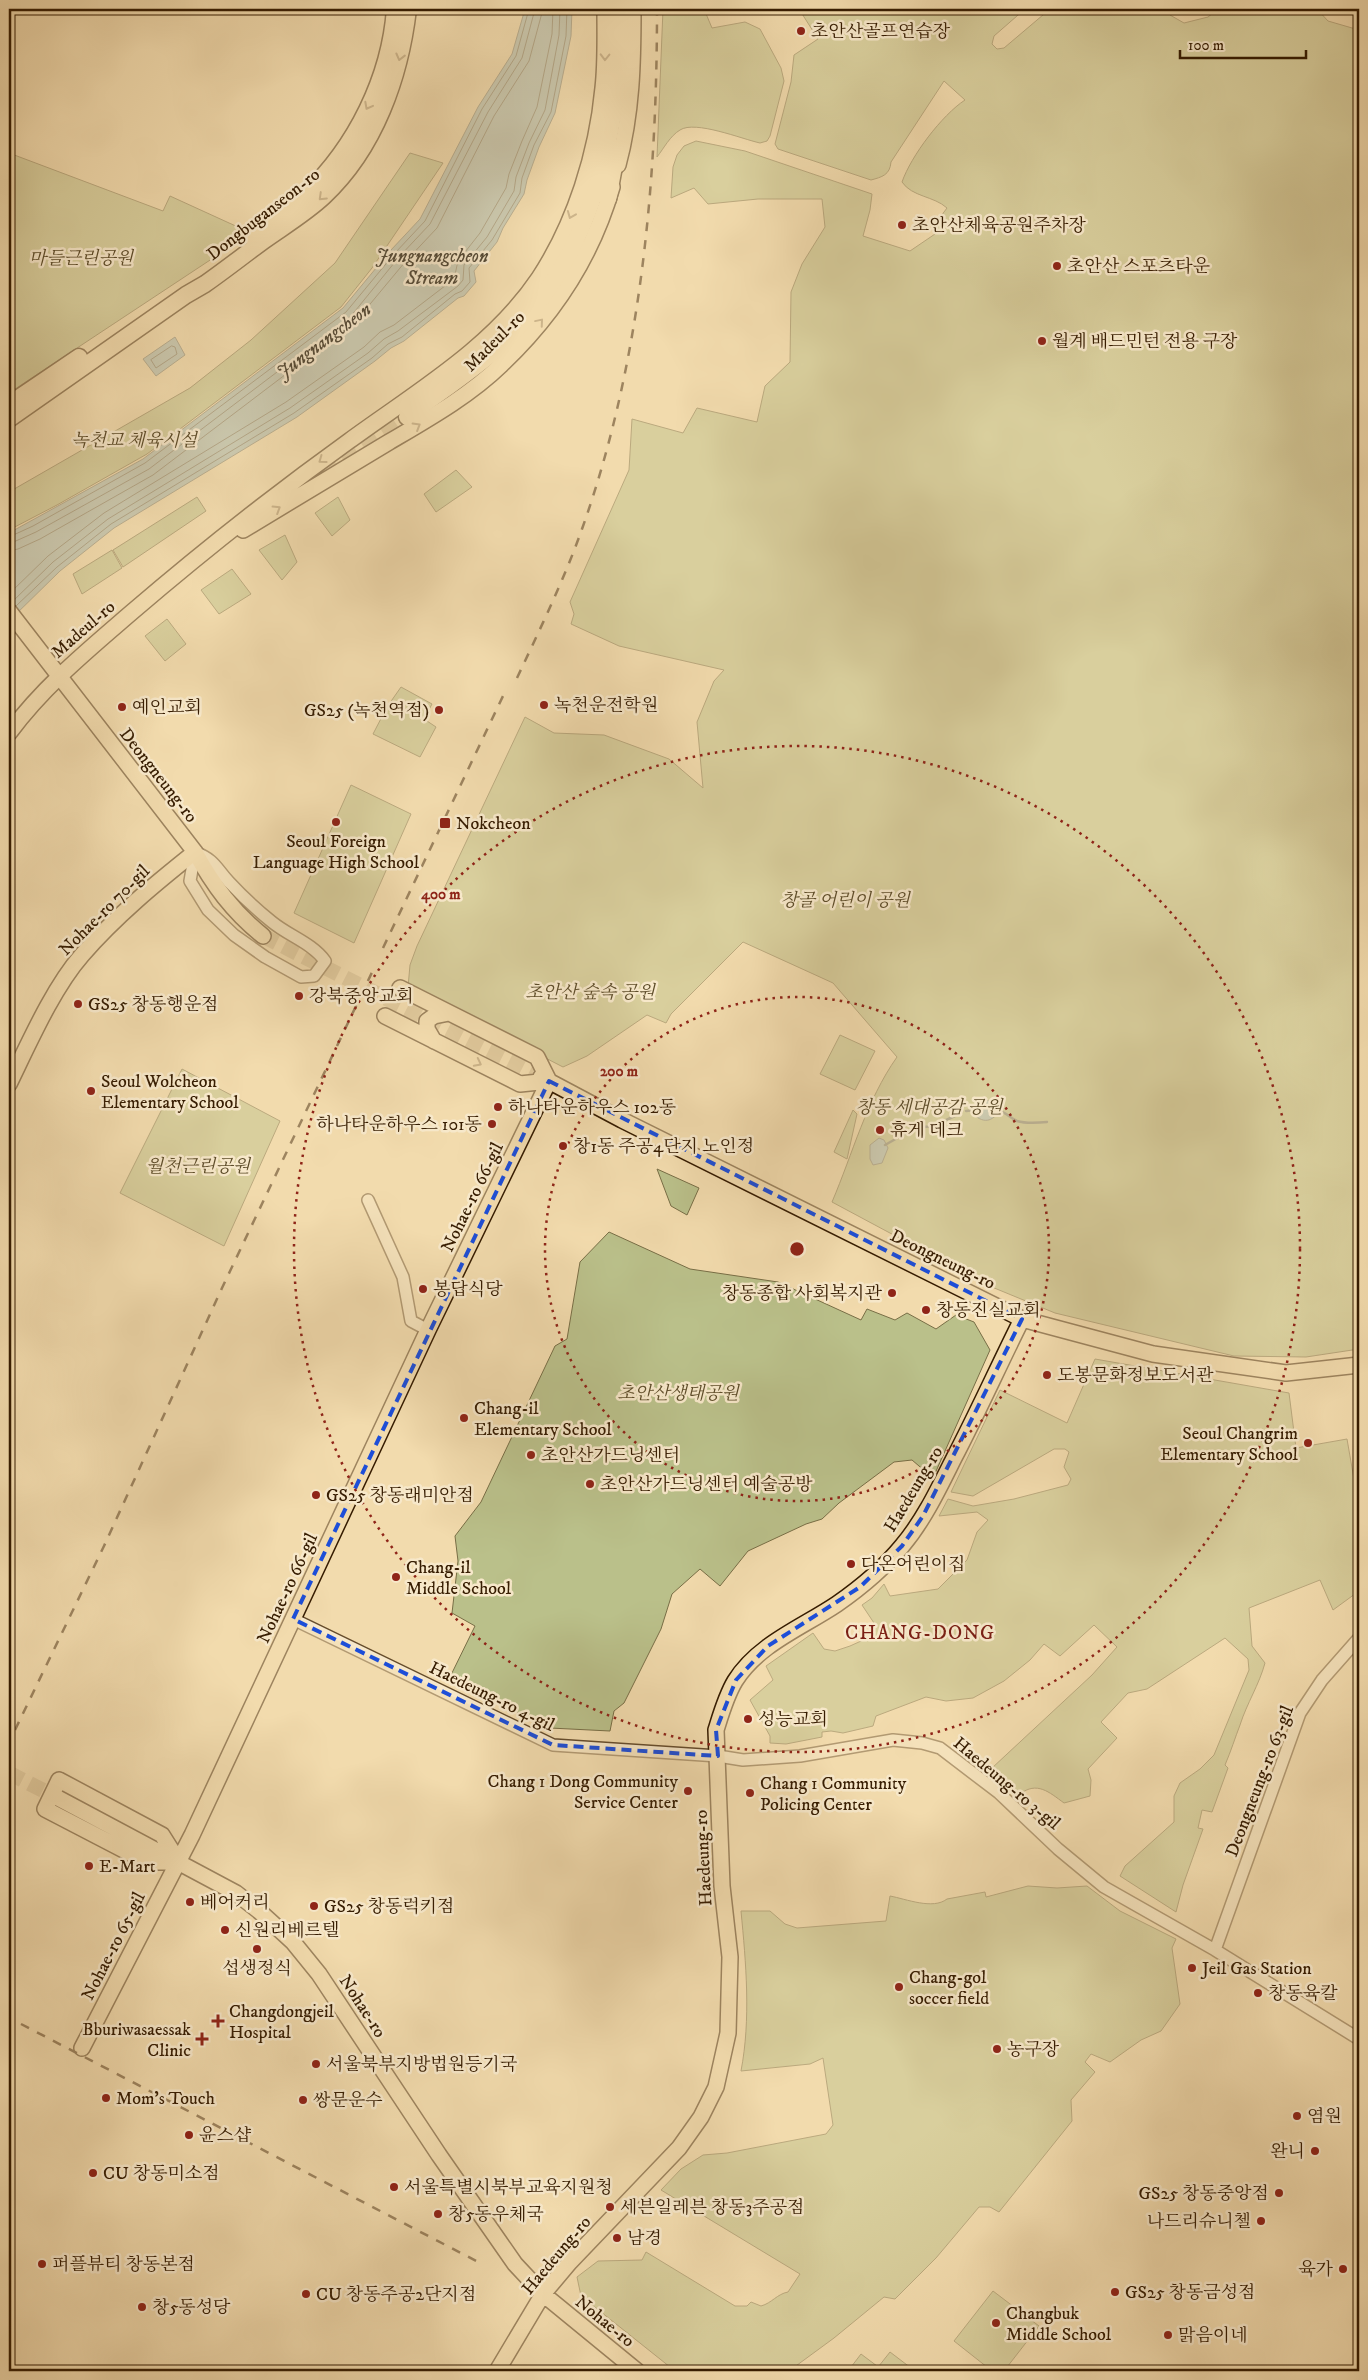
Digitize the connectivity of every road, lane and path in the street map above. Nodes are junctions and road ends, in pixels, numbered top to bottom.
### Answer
1 (395, 9) edge
2 (408, 9) edge
3 (605, 9) edge
4 (633, 9) edge
5 (620, 16) edge
6 (608, 199) junction
7 (240, 259) junction
8 (205, 284) junction
9 (178, 301) junction
10 (9, 405) edge
11 (407, 416) tunnel mouth
12 (9, 419) edge
13 (9, 431) edge
14 (356, 436) junction
15 (365, 457) junction
16 (191, 563) junction
17 (9, 611) edge
18 (58, 676) junction
19 (9, 733) edge
20 (195, 852) junction
21 (263, 936) tunnel mouth
22 (400, 988) dead end
23 (449, 1013) junction
24 (385, 1016) dead end
25 (434, 1040) junction
26 (545, 1079) junction
27 (9, 1084) edge
28 (368, 1200) dead end
29 (1022, 1319) junction
30 (428, 1330) junction
31 (1359, 1364) edge
32 (293, 1619) junction
33 (1359, 1638) edge
34 (718, 1756) junction
35 (56, 1797) tunnel mouth
36 (178, 1862) junction
37 (1215, 1950) junction
38 (1359, 2039) edge
39 (82, 2048) dead end
40 (543, 2294) junction
41 (497, 2371) edge
42 (637, 2371) edge

1 -> 7 highway
2 -> 7 highway, Dongbuganseon-ro
3 -> 14 main road, Madeul-ro
4 - 6 main road, Madeul-ro
5 - 6 highway
5 - 11 highway
15 -> 6 main road, Madeul-ro
7 - 8 highway, Dongbuganseon-ro
8 - 9 highway, Dongbuganseon-ro
8 - 13 highway, Dongbuganseon-ro
9 - 10 highway
9 - 12 highway, Dongbuganseon-ro
14 - 15 main road
14 -> 16 main road, Madeul-ro
16 -> 15 main road, Madeul-ro
16 - 18 main road, Madeul-ro
17 - 18 main road, Deongneung-ro
18 - 19 main road, Madeul-ro
18 - 20 main road, Deongneung-ro
20 - 20 street
20 - 21 main road, Deongneung-ro
20 - 27 main road, Nohae-ro 70-gil
22 - 23 main road
23 - 25 main road
23 - 26 main road
24 - 25 main road
25 -> 26 main road
26 - 29 main road, Deongneung-ro
26 - 30 main road, Nohae-ro 66-gil
28 - 30 street
29 - 31 main road, Deongneung-ro
29 - 34 main road, Haedeung-ro
30 - 32 main road, Nohae-ro 66-gil
32 - 34 street, Haedeung-ro 4-gil
32 - 36 main road, Nohae-ro 66-gil
33 - 37 street, Deongneung-ro 63-gil
34 - 37 street, Haedeung-ro 3-gil
34 - 40 main road, Haedeung-ro
35 - 36 main road, Nohae-ro
36 - 36 main road
36 - 39 main road, Nohae-ro 65-gil
36 - 40 main road, Nohae-ro
37 - 38 street, Haedeung-ro 3-gil
40 - 41 main road, Haedeung-ro
40 - 42 main road, Nohae-ro

